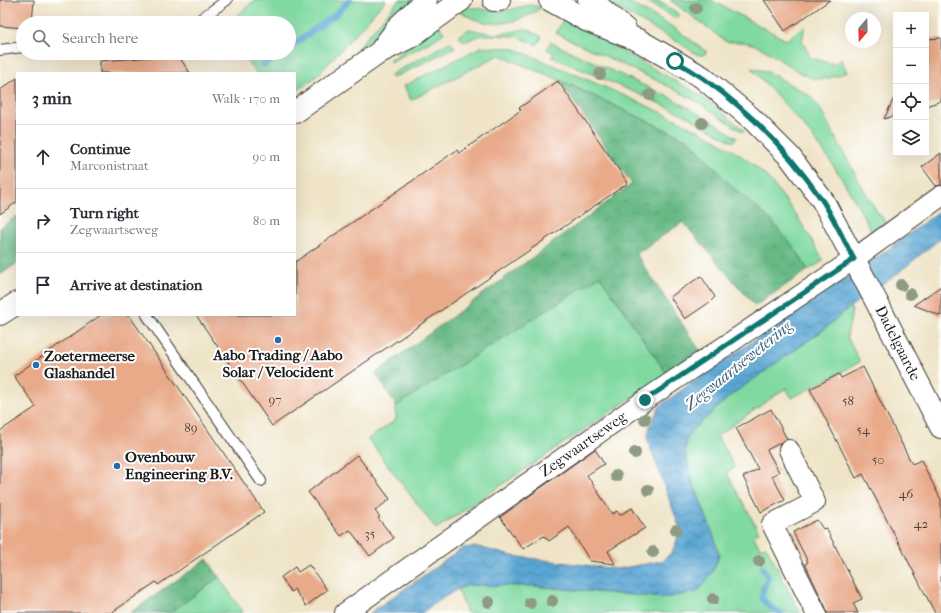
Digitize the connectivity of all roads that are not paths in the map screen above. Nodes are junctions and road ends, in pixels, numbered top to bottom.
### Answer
1 (227, 0) edge
2 (426, 0) edge
3 (461, 0) edge
4 (494, 0) edge
5 (500, 0) edge
6 (550, 0) edge
7 (589, 0) edge
8 (205, 16) edge
9 (638, 40) junction
10 (16, 48) edge
11 (0, 50) edge
12 (380, 52) junction
13 (296, 111) edge
14 (941, 196) edge
15 (855, 261) junction
16 (16, 304) edge
17 (0, 314) edge
18 (148, 316) edge
19 (941, 427) edge
20 (789, 450) dead end
21 (261, 481) dead end
22 (344, 613) edge
23 (816, 613) edge

1 - 8 lane
2 - 12 street
3 - 12 street
4 - 5 street
6 - 9 street
7 - 9 street
9 - 15 street, Dadelgaarde
10 - 11 lane
12 - 13 street
14 - 15 street, Zegwaartseweg
15 - 19 street, Dadelgaarde
15 - 22 street, Zegwaartseweg
16 - 17 street
18 - 21 lane
20 - 23 street

